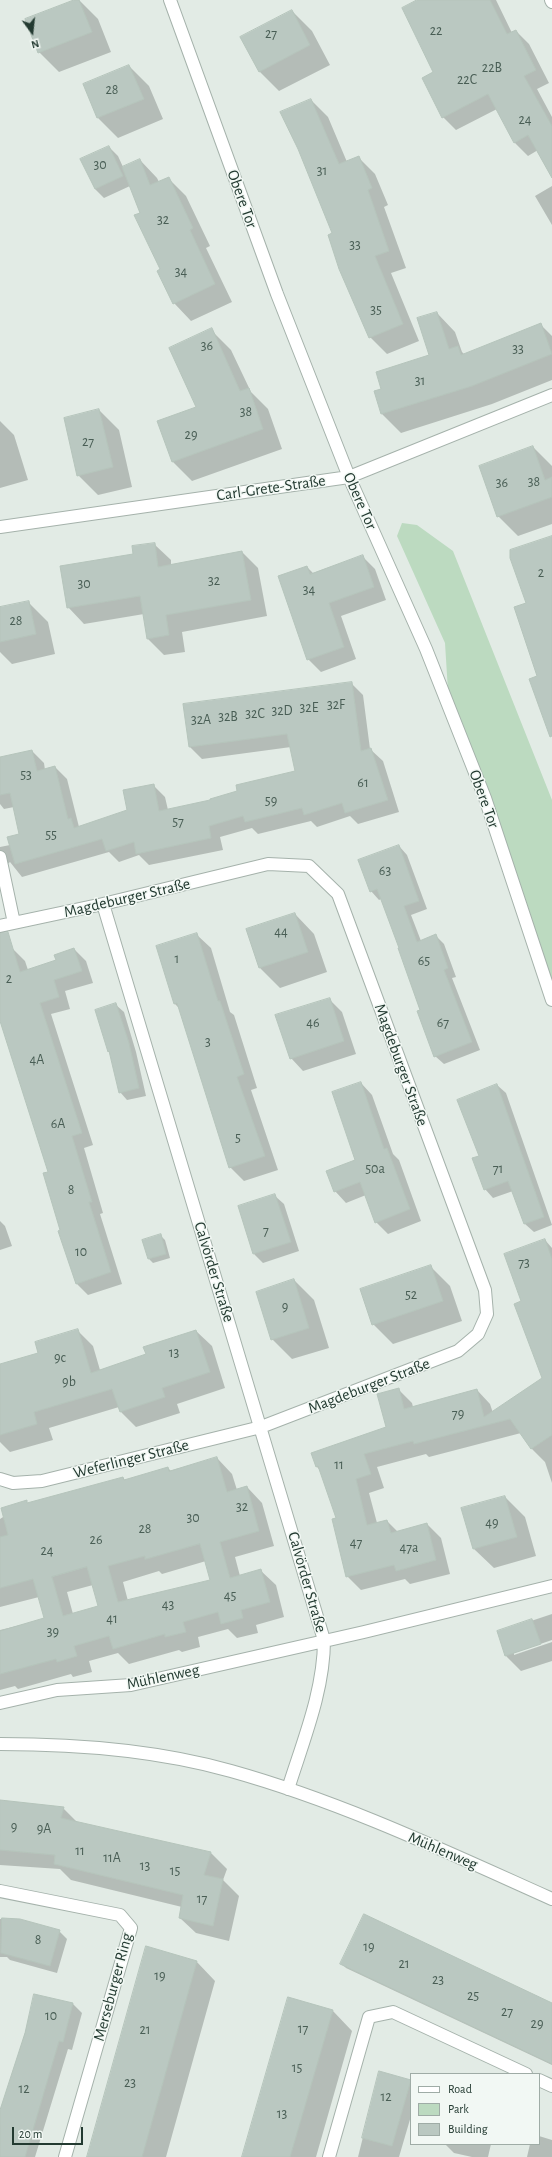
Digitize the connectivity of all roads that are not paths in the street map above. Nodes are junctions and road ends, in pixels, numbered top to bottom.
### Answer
1 (170, 0) edge
2 (552, 394) edge
3 (349, 477) junction
4 (0, 527) edge
5 (0, 857) edge
6 (103, 904) junction
7 (14, 923) junction
8 (0, 926) edge
9 (552, 1000) edge
10 (261, 1427) junction
11 (0, 1479) edge
12 (552, 1586) edge
13 (324, 1640) junction
14 (0, 1703) edge
15 (0, 1744) edge
16 (288, 1789) junction
17 (0, 1891) edge
18 (552, 1898) edge
19 (524, 2073) edge
20 (540, 2080) edge
21 (552, 2086) edge
22 (65, 2157) edge
23 (329, 2157) edge

1 - 3 street, Obere Tor
2 - 3 street, Carl-Grete-Straße
3 - 4 street, Carl-Grete-Straße
3 - 9 street, Obere Tor
5 - 7 street
6 - 7 street, Magdeburger Straße
6 - 10 street, Calvörder Straße
6 - 10 street, Magdeburger Straße
7 - 8 street, Magdeburger Straße
10 - 11 street, Weferlinger Straße
10 - 13 street, Calvörder Straße
12 - 13 street, Mühlenweg
13 - 14 street, Mühlenweg
13 - 16 street
15 - 16 street, Mühlenweg
16 - 18 street, Mühlenweg
17 - 22 street, Merseburger Ring
19 - 23 street
20 - 21 street

